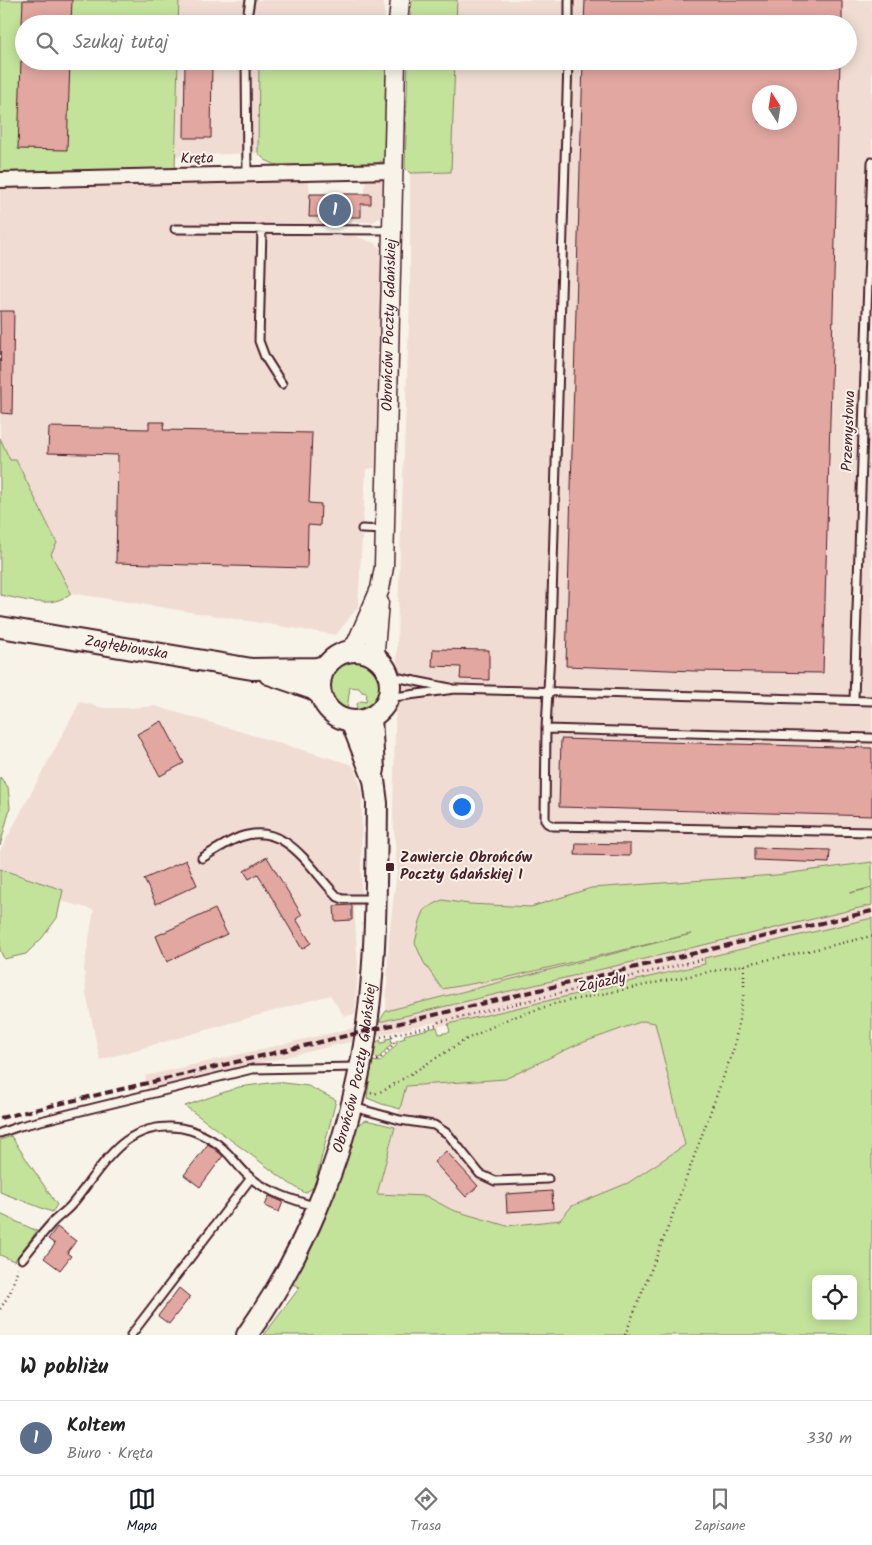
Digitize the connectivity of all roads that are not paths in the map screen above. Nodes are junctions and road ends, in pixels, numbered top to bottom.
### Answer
1 (250, 0) edge
2 (400, 0) edge
3 (569, 0) edge
4 (248, 15) edge
5 (399, 15) edge
6 (569, 15) edge
7 (246, 70) edge
8 (396, 70) edge
9 (568, 70) edge
10 (872, 162) edge
11 (394, 171) junction
12 (246, 174) junction
13 (0, 180) edge
14 (175, 229) dead end
15 (262, 229) junction
16 (393, 230) junction
17 (282, 384) dead end
18 (362, 529) dead end
19 (385, 530) junction
20 (380, 589) junction
21 (0, 627) edge
22 (348, 651) junction
23 (382, 665) junction
24 (325, 666) junction
25 (252, 669) junction
26 (455, 689) junction
27 (549, 690) junction
28 (321, 695) junction
29 (854, 700) junction
30 (387, 701) junction
31 (872, 701) edge
32 (371, 717) junction
33 (351, 721) junction
34 (546, 729) junction
35 (872, 738) edge
36 (374, 780) junction
37 (872, 832) edge
38 (202, 858) dead end
39 (375, 899) junction
40 (367, 1063) junction
41 (353, 1097) junction
42 (0, 1134) edge
43 (251, 1178) junction
44 (548, 1179) dead end
45 (317, 1207) junction
46 (22, 1259) road end
47 (130, 1335) edge
48 (247, 1335) edge

1 - 4 lane
2 - 5 street
3 - 6 lane
7 - 12 lane
8 - 11 street, Obrońców Poczty Gdańskiej
9 - 27 lane
10 - 29 lane, Przemysłowa
11 - 12 street, Kręta
11 - 16 street, Obrońców Poczty Gdańskiej
12 - 13 street, Kręta
14 - 15 lane
15 - 16 lane
15 - 17 lane
16 - 19 street, Obrońców Poczty Gdańskiej
18 - 19 lane
19 - 20 street, Obrońców Poczty Gdańskiej
20 - 22 street, Obrońców Poczty Gdańskiej
20 - 23 street, Obrońców Poczty Gdańskiej
21 - 25 main road, Zagłębiowska
22 - 23 main road
22 - 24 main road
23 - 26 lane
23 - 30 main road
24 - 25 main road, Zagłębiowska
24 - 28 main road
25 - 28 main road, Zagłębiowska
26 - 27 lane
26 - 30 lane
27 - 29 lane
27 - 34 lane
28 - 33 main road
29 - 31 lane
30 - 32 main road
32 - 33 main road
32 - 36 main road, Obrońców Poczty Gdańskiej
33 - 36 main road, Obrońców Poczty Gdańskiej
34 - 35 lane
34 - 37 lane
36 - 39 main road, Obrońców Poczty Gdańskiej
38 - 39 lane
39 - 40 main road, Obrońców Poczty Gdańskiej
40 - 41 main road, Obrońców Poczty Gdańskiej
40 - 42 lane
41 - 44 lane
41 - 45 main road, Obrońców Poczty Gdańskiej
43 - 45 lane
43 - 46 lane
43 - 47 lane
45 - 48 main road, Obrońców Poczty Gdańskiej

